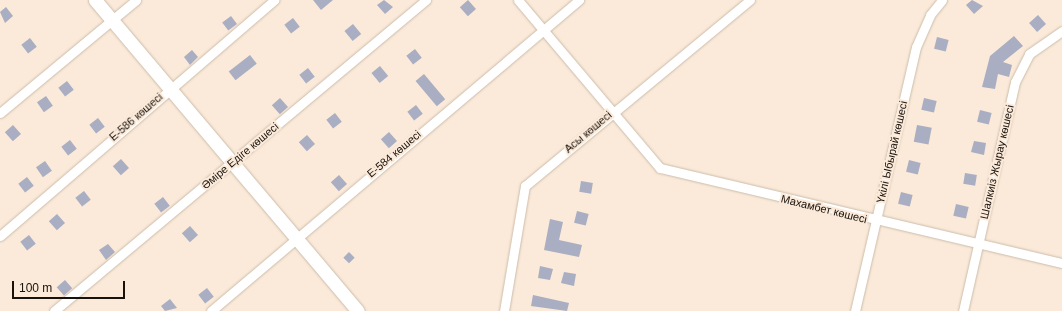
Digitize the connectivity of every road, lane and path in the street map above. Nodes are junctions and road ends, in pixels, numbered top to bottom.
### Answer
1 (95, 0) edge
2 (136, 0) edge
3 (274, 0) edge
4 (426, 0) edge
5 (518, 0) edge
6 (579, 0) edge
7 (750, 0) edge
8 (942, 0) edge
9 (111, 20) junction
10 (542, 30) junction
11 (1062, 31) edge
12 (171, 86) junction
13 (613, 111) junction
14 (0, 113) edge
15 (233, 162) junction
16 (876, 222) junction
17 (0, 236) edge
18 (297, 236) junction
19 (978, 245) junction
20 (1062, 263) edge
21 (54, 311) edge
22 (211, 311) edge
23 (358, 311) edge
24 (504, 311) edge
25 (855, 311) edge
26 (963, 311) edge

1 - 9 street
2 - 9 street
3 - 12 street, Е-586 көшесі
4 - 15 street, Әміре Едіге көшесі
5 - 10 street, Махамбет көшесі
6 - 10 street, Е-584 көшесі
7 - 13 street, Асы көшесі
8 - 16 street, Үкілі Ыбырай көшесі
9 - 12 street
9 - 14 street
10 - 13 street, Махамбет көшесі
10 - 18 street, Е-584 көшесі
11 - 19 street, Шалкиіз Жырау көшесі
12 - 15 street
12 - 17 street, Е-586 көшесі
13 - 16 street, Махамбет көшесі
13 - 24 street, Асы көшесі
15 - 18 street
15 - 21 street, Әміре Едіге көшесі
16 - 19 street, Махамбет көшесі
16 - 25 street, Үкілі Ыбырай көшесі
18 - 22 street, Е-584 көшесі
18 - 23 street
19 - 20 street, Махамбет көшесі
19 - 26 street, Шалкиіз Жырау көшесі

